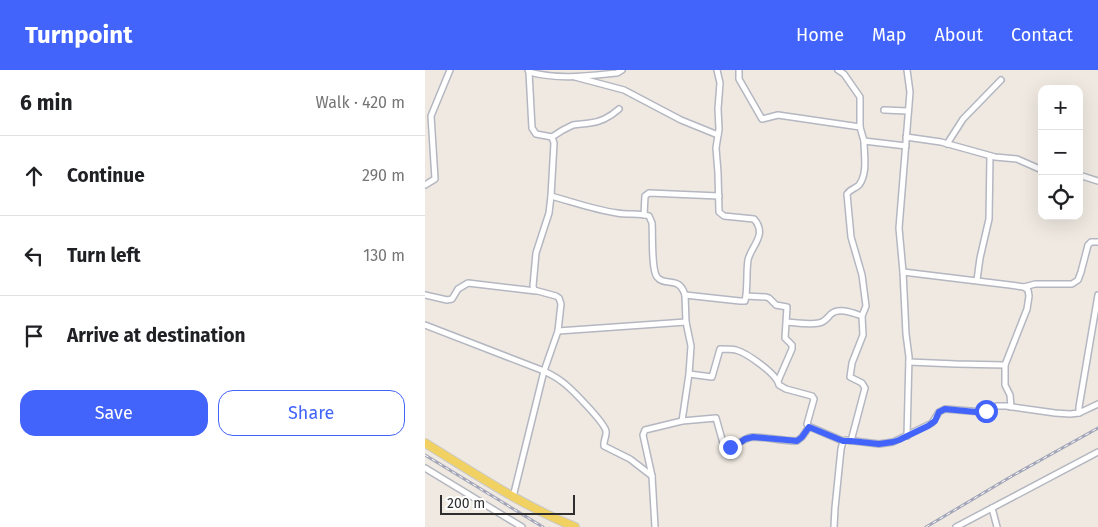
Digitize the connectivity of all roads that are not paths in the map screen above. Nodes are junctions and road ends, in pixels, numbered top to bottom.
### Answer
1 (451, 70) edge
2 (622, 70) edge
3 (717, 70) edge
4 (739, 70) edge
5 (838, 70) edge
6 (907, 70) edge
7 (528, 71) edge
8 (575, 77) junction
9 (1001, 80) dead end
10 (619, 109) dead end
11 (884, 110) dead end
12 (908, 111) junction
13 (860, 127) junction
14 (718, 134) junction
15 (552, 137) junction
16 (906, 137) junction
17 (864, 142) junction
18 (947, 144) junction
19 (906, 146) junction
20 (990, 156) junction
21 (1038, 168) edge
22 (1083, 176) edge
23 (1098, 182) edge
24 (425, 185) edge
25 (551, 196) junction
26 (719, 196) junction
27 (643, 215) junction
28 (1098, 242) edge
29 (903, 272) junction
30 (977, 280) junction
31 (1024, 287) junction
32 (538, 292) junction
33 (425, 295) edge
34 (685, 295) junction
35 (746, 296) junction
36 (1098, 296) edge
37 (862, 316) junction
38 (686, 322) junction
39 (787, 322) junction
40 (425, 325) edge
41 (558, 331) junction
42 (909, 362) junction
43 (1005, 365) junction
44 (544, 371) junction
45 (689, 374) junction
46 (779, 381) junction
47 (1098, 404) edge
48 (1011, 407) junction
49 (1079, 413) junction
50 (682, 421) junction
51 (809, 427) junction
52 (907, 436) junction
53 (843, 441) junction
54 (851, 441) junction
55 (425, 443) edge
56 (1098, 452) edge
57 (425, 468) edge
58 (652, 476) junction
59 (513, 497) junction
60 (993, 508) junction
61 (970, 520) junction
62 (522, 527) edge
63 (575, 527) edge
64 (655, 527) edge
65 (834, 527) edge
66 (956, 527) edge
67 (972, 527) edge
68 (997, 527) edge

1 - 24 street
2 - 8 street
3 - 14 street
4 - 13 street
5 - 13 street
6 - 12 street
7 - 8 street
7 - 15 street
8 - 14 street
9 - 18 street
10 - 15 street
11 - 12 street
12 - 16 street
13 - 17 street
14 - 26 street
15 - 25 street
16 - 18 street
16 - 19 street
17 - 19 street
17 - 37 street
18 - 20 street
19 - 29 street
20 - 21 street
20 - 30 street
22 - 23 street
25 - 27 street
25 - 32 street
26 - 27 street
26 - 35 street
27 - 34 street
28 - 31 street
29 - 30 street
29 - 42 street
30 - 31 street
31 - 43 street
32 - 33 street
32 - 41 street
34 - 35 street
34 - 38 street
35 - 39 street
36 - 49 street
37 - 39 street
37 - 54 street
38 - 41 street
38 - 45 street
39 - 46 street
40 - 44 street
41 - 44 street
42 - 43 street
42 - 52 street
43 - 48 street
44 - 58 street
44 - 59 street
45 - 46 street
45 - 50 street
46 - 51 street
47 - 49 street
48 - 49 street
48 - 52 street
50 - 51 street
50 - 58 street
51 - 53 street
52 - 54 street
53 - 54 street
53 - 65 street
55 - 59 main road
56 - 60 street
57 - 62 street
58 - 64 street
59 - 63 main road
60 - 61 street
60 - 68 street
61 - 66 street
61 - 67 street

